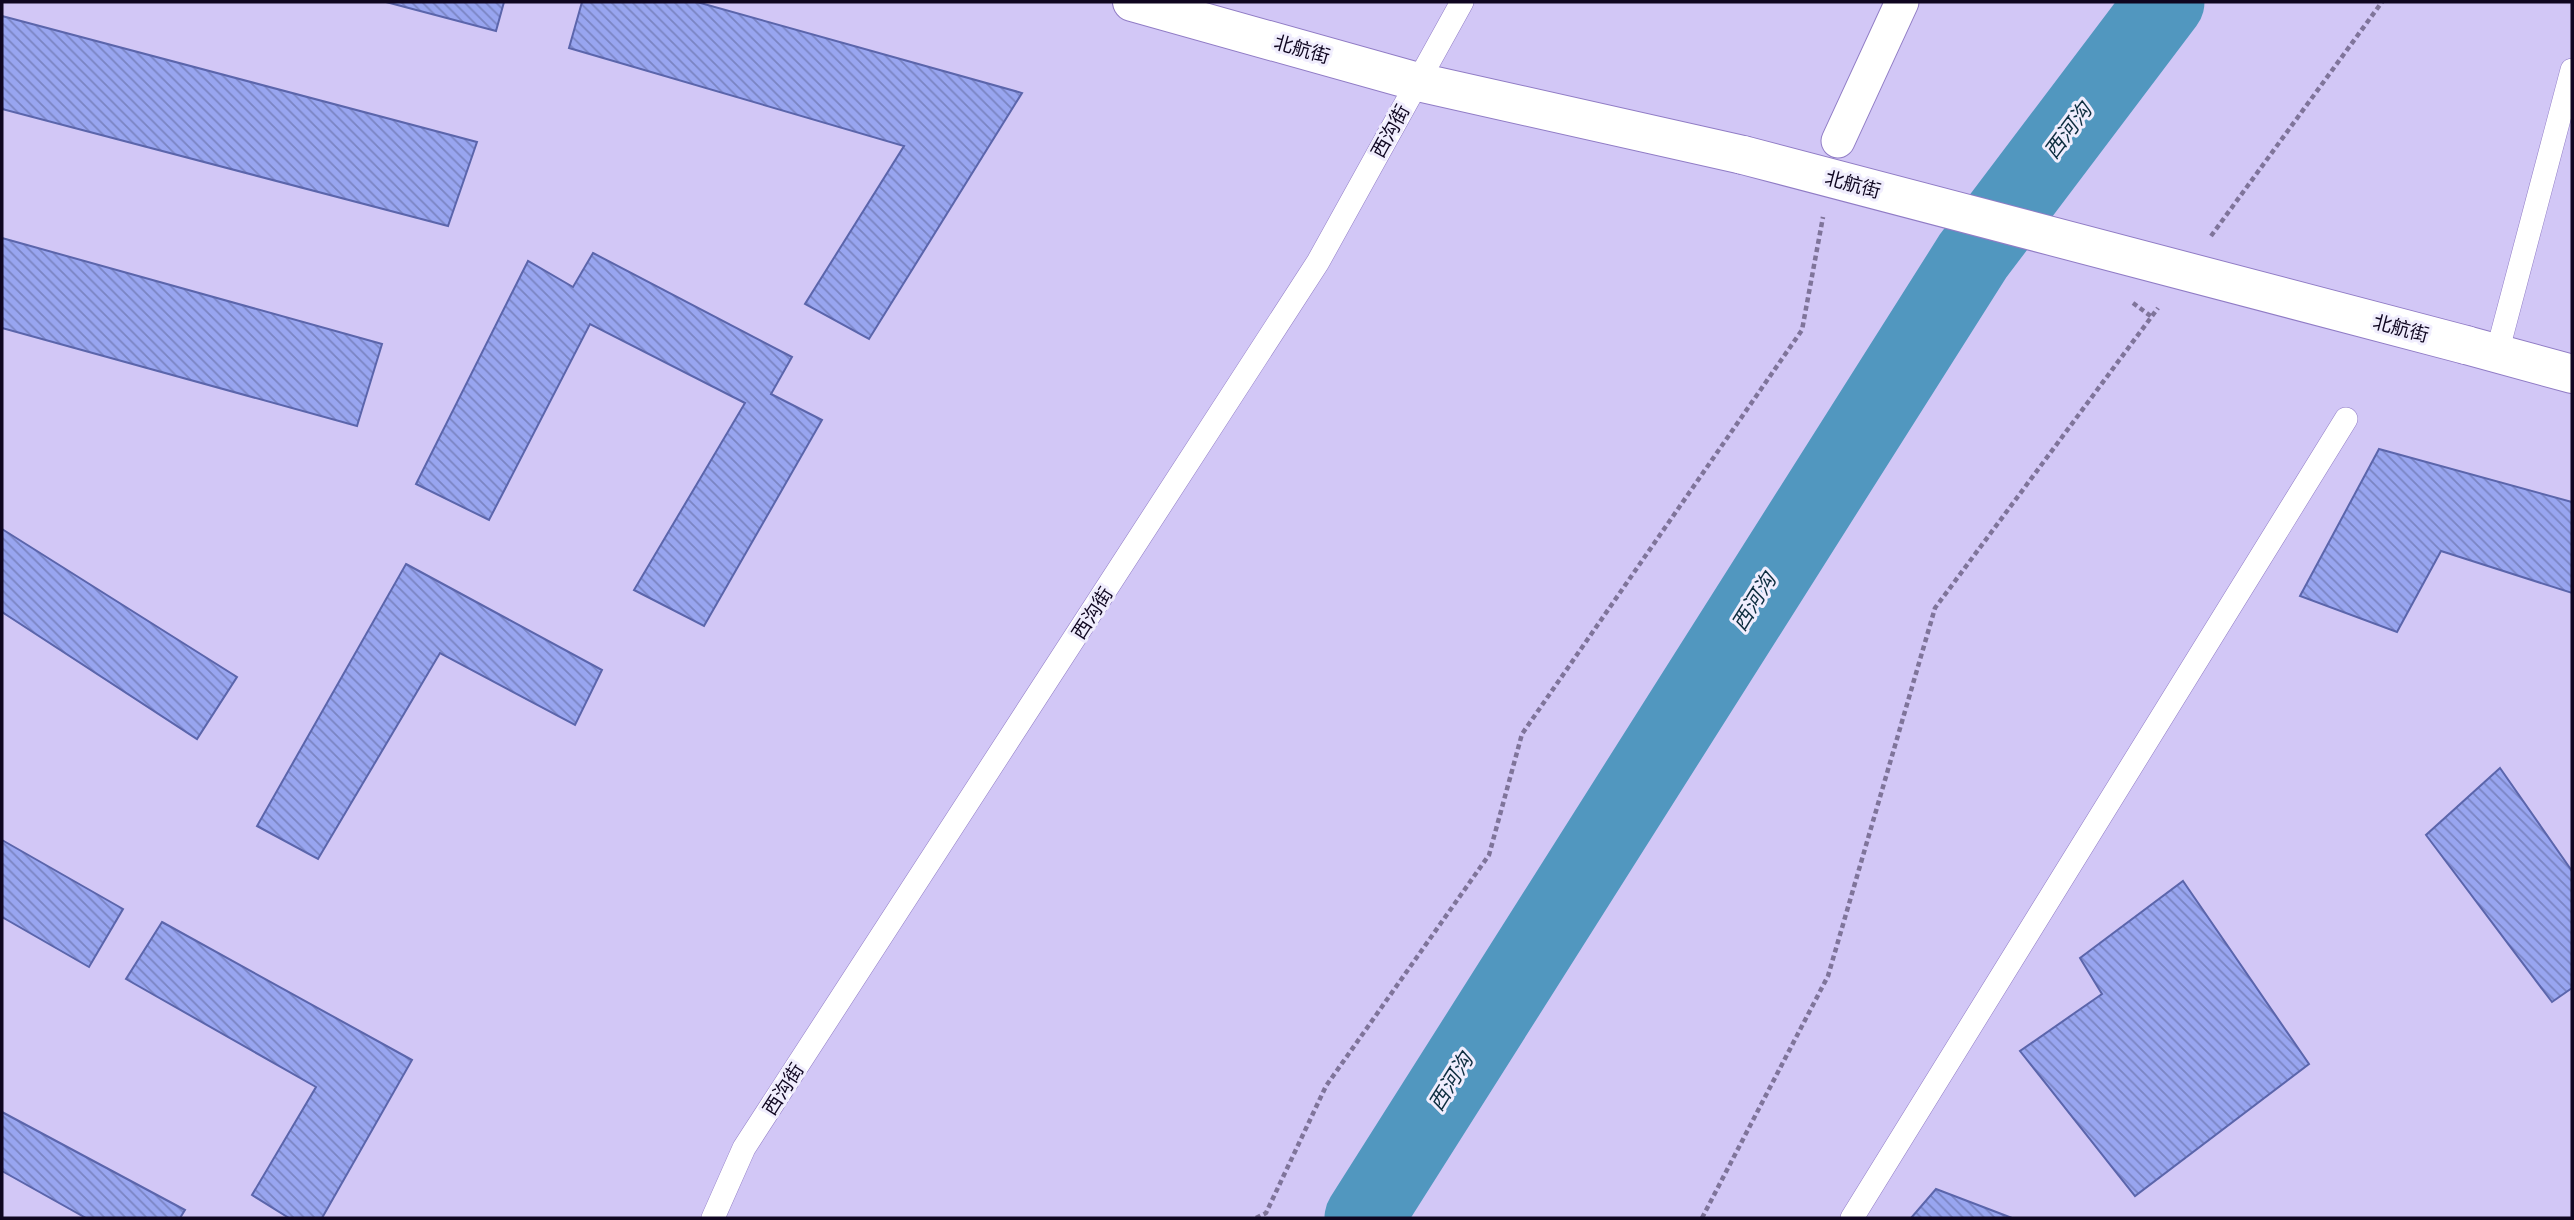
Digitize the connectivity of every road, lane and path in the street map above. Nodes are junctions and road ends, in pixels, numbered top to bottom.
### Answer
1 (1132, 2) edge
2 (1462, 2) edge
3 (1902, 2) edge
4 (2382, 2) edge
5 (2572, 70) edge
6 (1418, 82) junction
7 (1838, 141) dead end
8 (1825, 208) dead end
9 (2209, 238) dead end
10 (2160, 305) dead end
11 (2482, 349) junction
12 (2572, 373) edge
13 (2346, 419) dead end
14 (713, 1218) edge
15 (1256, 1218) edge
16 (1702, 1218) edge
17 (1852, 1218) edge

1 - 6 street, 北航街
2 - 6 lane, 西沟街
3 - 7 street
4 - 9 path
5 - 11 lane
6 - 11 street, 北航街, bridge
6 - 14 lane, 西沟街
8 - 15 path
10 - 16 path
11 - 12 street, 北航街
13 - 17 lane

